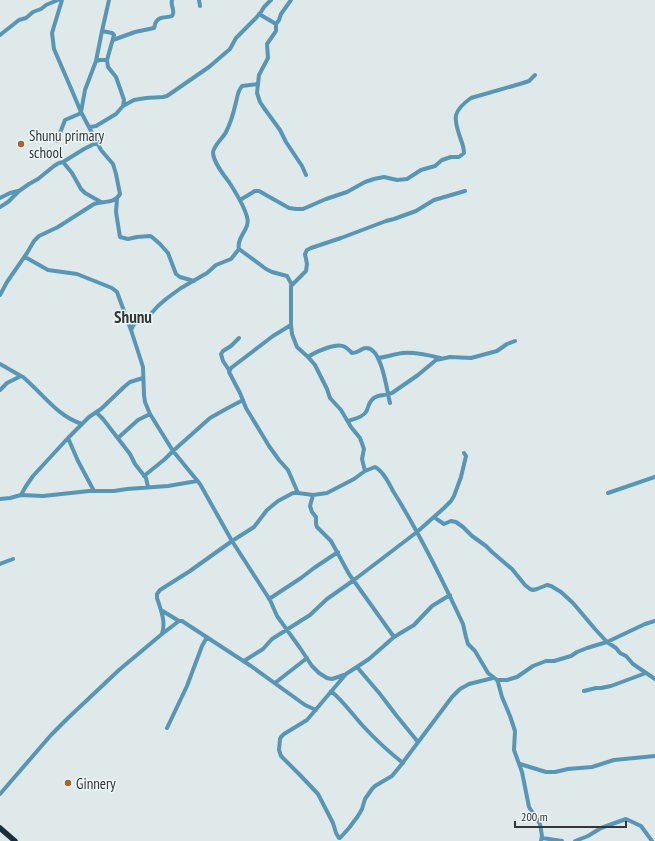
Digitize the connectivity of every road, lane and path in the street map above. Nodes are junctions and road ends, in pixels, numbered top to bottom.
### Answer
1 (58, 0) edge
2 (62, 0) edge
3 (109, 0) edge
4 (172, 0) edge
5 (199, 0) edge
6 (271, 0) edge
7 (291, 0) edge
8 (200, 6) dead end
9 (259, 14) junction
10 (276, 24) junction
11 (102, 31) junction
12 (0, 35) edge
13 (113, 40) junction
14 (107, 60) junction
15 (96, 61) junction
16 (535, 75) dead end
17 (258, 84) junction
18 (123, 106) junction
19 (82, 112) junction
20 (90, 127) junction
21 (57, 141) dead end
22 (98, 142) junction
23 (63, 162) junction
24 (306, 175) dead end
25 (18, 191) junction
26 (465, 191) dead end
27 (0, 198) edge
28 (117, 199) junction
29 (240, 200) junction
30 (101, 202) junction
31 (0, 207) edge
32 (239, 248) junction
33 (25, 257) junction
34 (194, 281) junction
35 (292, 285) junction
36 (0, 295) edge
37 (291, 325) junction
38 (131, 330) junction
39 (239, 338) dead end
40 (515, 340) dead end
41 (308, 357) junction
42 (378, 358) junction
43 (440, 358) junction
44 (0, 364) edge
45 (229, 370) junction
46 (21, 376) junction
47 (143, 378) junction
48 (0, 390) edge
49 (388, 395) junction
50 (243, 400) junction
51 (390, 403) dead end
52 (96, 412) junction
53 (150, 414) junction
54 (348, 421) junction
55 (82, 424) junction
56 (68, 438) junction
57 (118, 438) junction
58 (173, 451) junction
59 (464, 453) dead end
60 (365, 471) junction
61 (144, 476) junction
62 (655, 477) edge
63 (197, 481) junction
64 (148, 487) junction
65 (94, 491) junction
66 (298, 493) junction
67 (608, 493) dead end
68 (21, 495) junction
69 (313, 495) junction
70 (0, 499) edge
71 (434, 517) junction
72 (417, 532) junction
73 (232, 541) junction
74 (338, 552) junction
75 (13, 559) dead end
76 (0, 564) edge
77 (354, 580) junction
78 (450, 595) junction
79 (269, 599) junction
80 (160, 609) junction
81 (179, 621) junction
82 (655, 621) edge
83 (287, 629) junction
84 (162, 634) junction
85 (207, 637) junction
86 (394, 637) junction
87 (608, 642) junction
88 (307, 658) junction
89 (244, 661) junction
90 (357, 668) junction
91 (646, 673) junction
92 (346, 674) junction
93 (332, 679) junction
94 (495, 679) junction
95 (655, 679) edge
96 (507, 680) junction
97 (275, 683) junction
98 (337, 684) junction
99 (500, 690) junction
100 (331, 691) junction
101 (584, 691) dead end
102 (316, 710) junction
103 (167, 728) dead end
104 (418, 742) junction
105 (655, 756) edge
106 (403, 763) junction
107 (520, 764) junction
108 (0, 794) edge
109 (0, 828) edge
110 (542, 840) edge
111 (15, 841) edge
112 (562, 841) edge
113 (575, 841) edge
114 (652, 841) edge

1 - 12 street
2 - 19 street
3 - 11 street
4 - 13 street
5 - 8 street
6 - 9 street
7 - 10 street
9 - 10 street
9 - 18 street
10 - 17 street
11 - 13 street
11 - 15 street
13 - 14 street
14 - 15 street
14 - 18 street
15 - 19 street
16 - 29 street
17 - 24 street
17 - 29 street
18 - 20 street
19 - 20 street
19 - 21 street
20 - 22 street
22 - 23 street
22 - 28 street
23 - 25 street
23 - 30 street
25 - 27 street
25 - 31 street
26 - 35 street
28 - 30 street
28 - 34 street
29 - 32 street
30 - 33 street
32 - 34 street
32 - 35 street
33 - 36 street
33 - 38 street
34 - 38 street
35 - 37 street
37 - 41 street
37 - 45 street
38 - 47 street
39 - 45 street
40 - 43 street
41 - 42 street
41 - 54 street
42 - 43 street
42 - 49 street
43 - 49 street
44 - 46 street
45 - 50 street
46 - 48 street
46 - 55 street
47 - 52 street
47 - 53 street
49 - 51 street
49 - 54 street
50 - 58 street
50 - 66 street
52 - 55 street
52 - 57 street
53 - 57 street
53 - 58 street
54 - 60 street
55 - 56 street
56 - 65 street
56 - 68 street
57 - 61 street
58 - 61 street
58 - 63 street
59 - 71 street
60 - 69 street
60 - 72 street
61 - 64 street
62 - 67 street
63 - 64 street
63 - 73 street
64 - 65 street
65 - 68 street
66 - 69 street
66 - 73 street
68 - 70 street
69 - 74 street
71 - 72 street
71 - 87 street
72 - 77 street
72 - 78 street
73 - 79 street
73 - 80 street
74 - 77 street
74 - 79 street
75 - 76 street
77 - 83 street
77 - 86 street
78 - 86 street
78 - 94 street
79 - 83 street
80 - 81 street
80 - 84 street
81 - 84 street
81 - 85 street
82 - 87 street
83 - 88 street
83 - 89 street
84 - 108 street
85 - 89 street
85 - 103 street
86 - 90 street
87 - 91 street
87 - 96 street
88 - 93 street
88 - 97 street
89 - 97 street
90 - 92 street
90 - 104 street
91 - 95 street
91 - 101 street
92 - 93 street
92 - 98 street
93 - 98 street
94 - 96 street
94 - 99 street
94 - 104 street
96 - 99 street
97 - 102 street
98 - 100 street
99 - 107 street
100 - 102 street
100 - 106 street
102 - 106 street
104 - 106 street
105 - 107 street
107 - 110 street
109 - 111 highway
110 - 112 street
113 - 114 street

